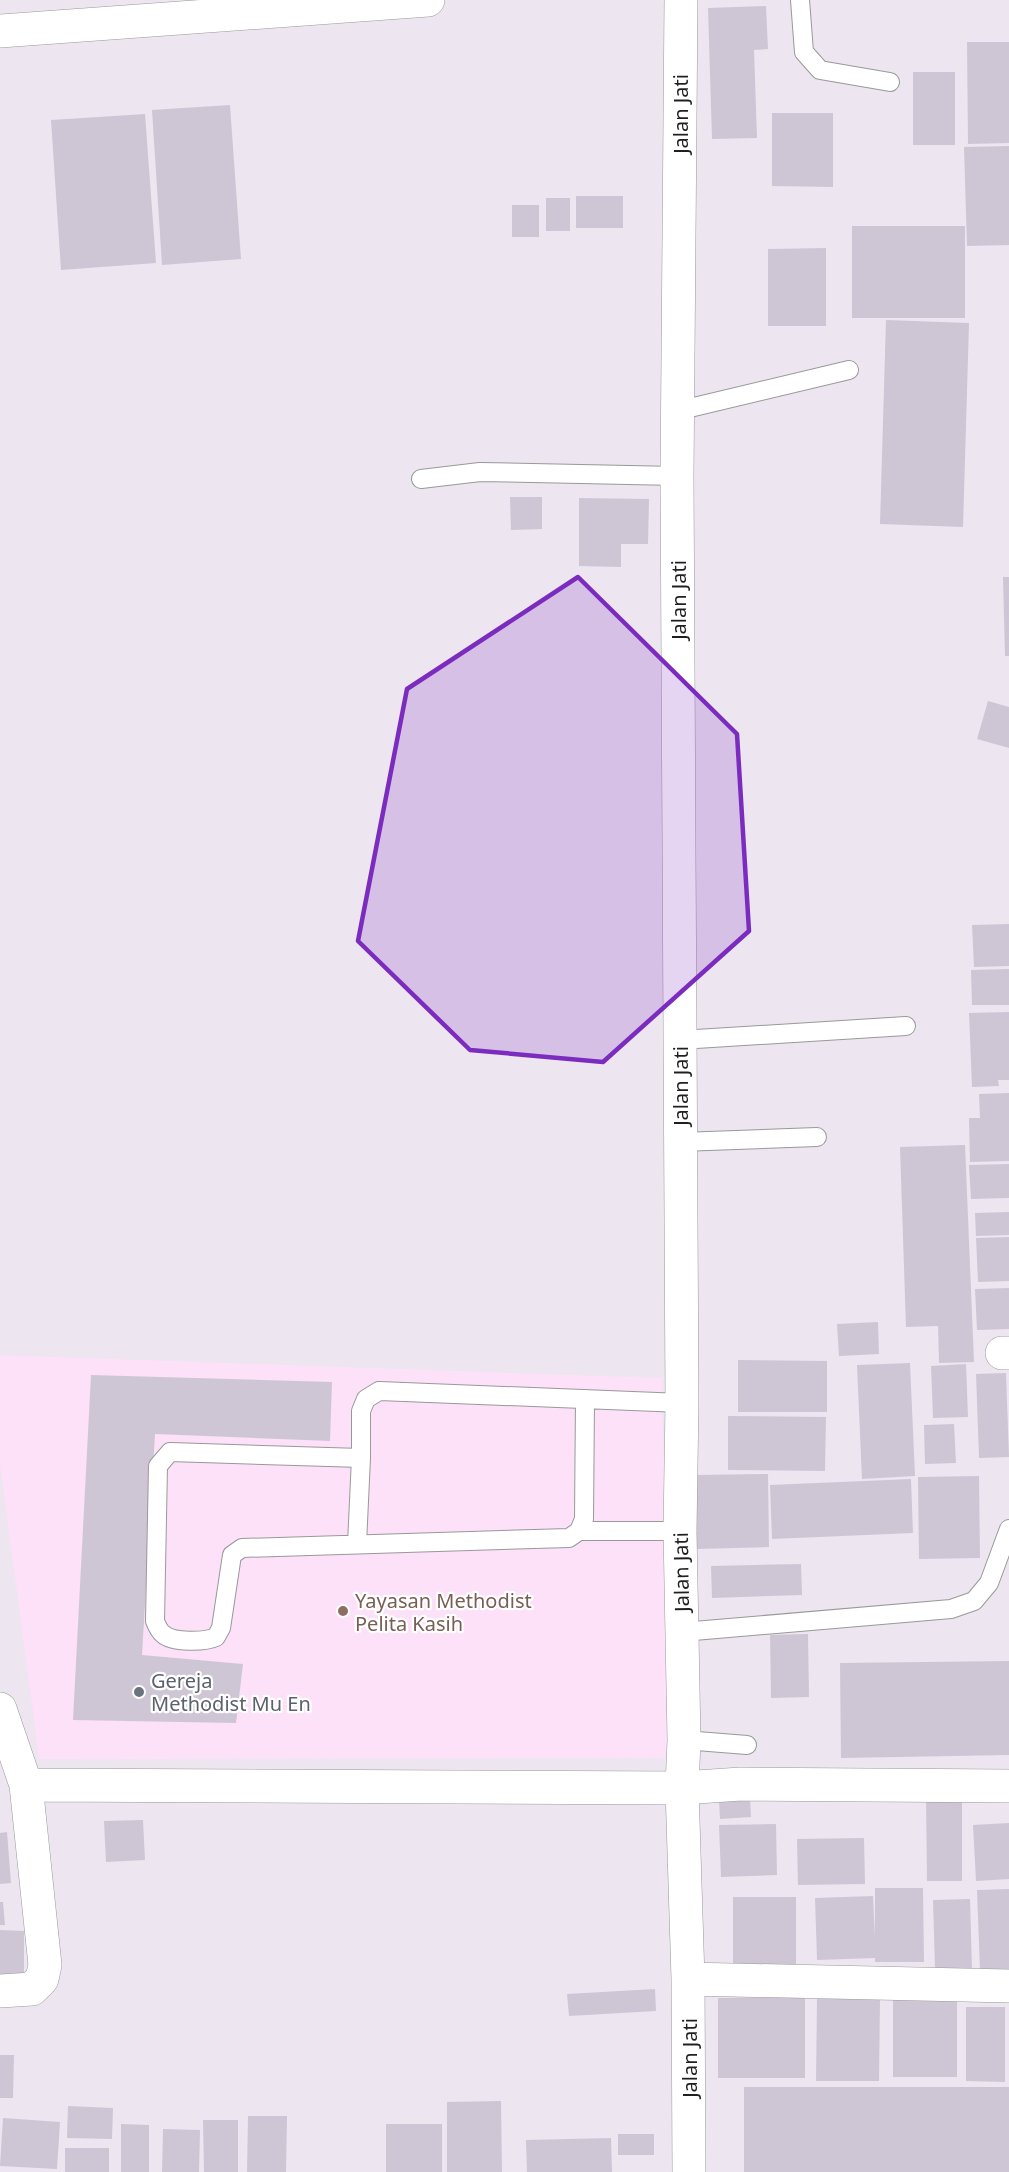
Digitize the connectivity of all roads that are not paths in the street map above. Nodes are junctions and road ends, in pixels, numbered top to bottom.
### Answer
1 (428, 0) edge
2 (681, 0) edge
3 (800, 0) edge
4 (273, 5) edge
5 (0, 31) edge
6 (890, 82) dead end
7 (849, 370) dead end
8 (678, 411) junction
9 (677, 476) junction
10 (421, 478) dead end
11 (906, 1026) dead end
12 (680, 1040) junction
13 (818, 1137) dead end
14 (680, 1142) junction
15 (585, 1399) junction
16 (682, 1403) junction
17 (362, 1458) junction
18 (1009, 1529) edge
19 (579, 1531) junction
20 (680, 1531) junction
21 (357, 1544) junction
22 (682, 1632) junction
23 (0, 1709) edge
24 (684, 1740) junction
25 (747, 1745) dead end
26 (26, 1785) junction
27 (1009, 1786) edge
28 (682, 1788) junction
29 (688, 1979) junction
30 (1009, 1986) edge
31 (0, 1991) edge
32 (689, 2172) edge

1 - 4 street
2 - 8 street, Jalan Jati
3 - 6 lane
4 - 5 street
7 - 8 lane
8 - 9 street, Jalan Jati
9 - 10 lane
9 - 12 street, Jalan Jati
11 - 12 lane
12 - 14 street, Jalan Jati
13 - 14 lane
14 - 16 street, Jalan Jati
15 - 16 lane
15 - 17 lane
15 - 19 lane
16 - 20 street, Jalan Jati
17 - 21 lane
17 - 21 lane
18 - 22 lane
19 - 20 lane
19 - 21 lane
20 - 22 street, Jalan Jati
22 - 24 street, Jalan Jati
23 - 26 street
24 - 25 lane
24 - 28 street, Jalan Jati
26 - 28 street
26 - 31 street
27 - 28 street
28 - 29 street, Jalan Jati
29 - 30 street
29 - 32 street, Jalan Jati

